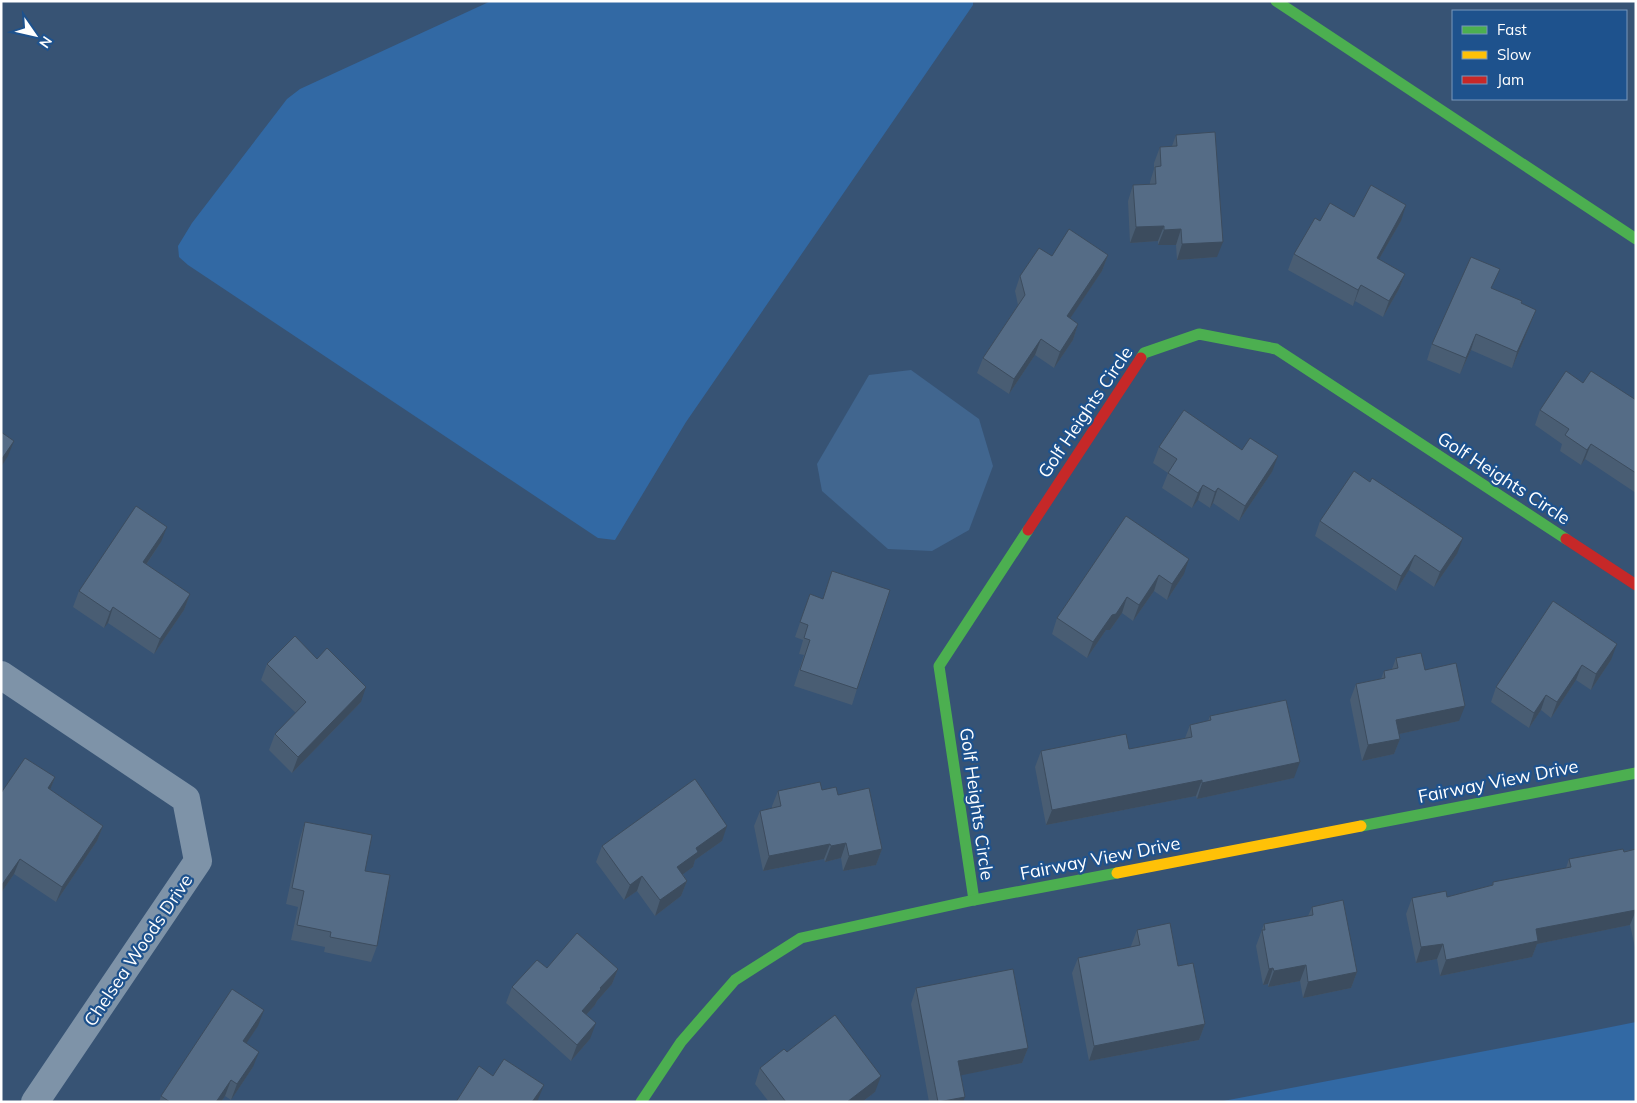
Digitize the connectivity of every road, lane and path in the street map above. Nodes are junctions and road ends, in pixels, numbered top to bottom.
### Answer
1 (1276, 1) edge
2 (1636, 238) edge
3 (1636, 585) edge
4 (1, 675) edge
5 (1636, 773) edge
6 (974, 900) junction
7 (35, 1102) edge
8 (641, 1102) edge

1 - 2 street
3 - 6 street, Golf Heights Circle
4 - 7 street, Chelsea Woods Drive
5 - 6 street, Fairway View Drive
6 - 8 street, Fairway View Drive

